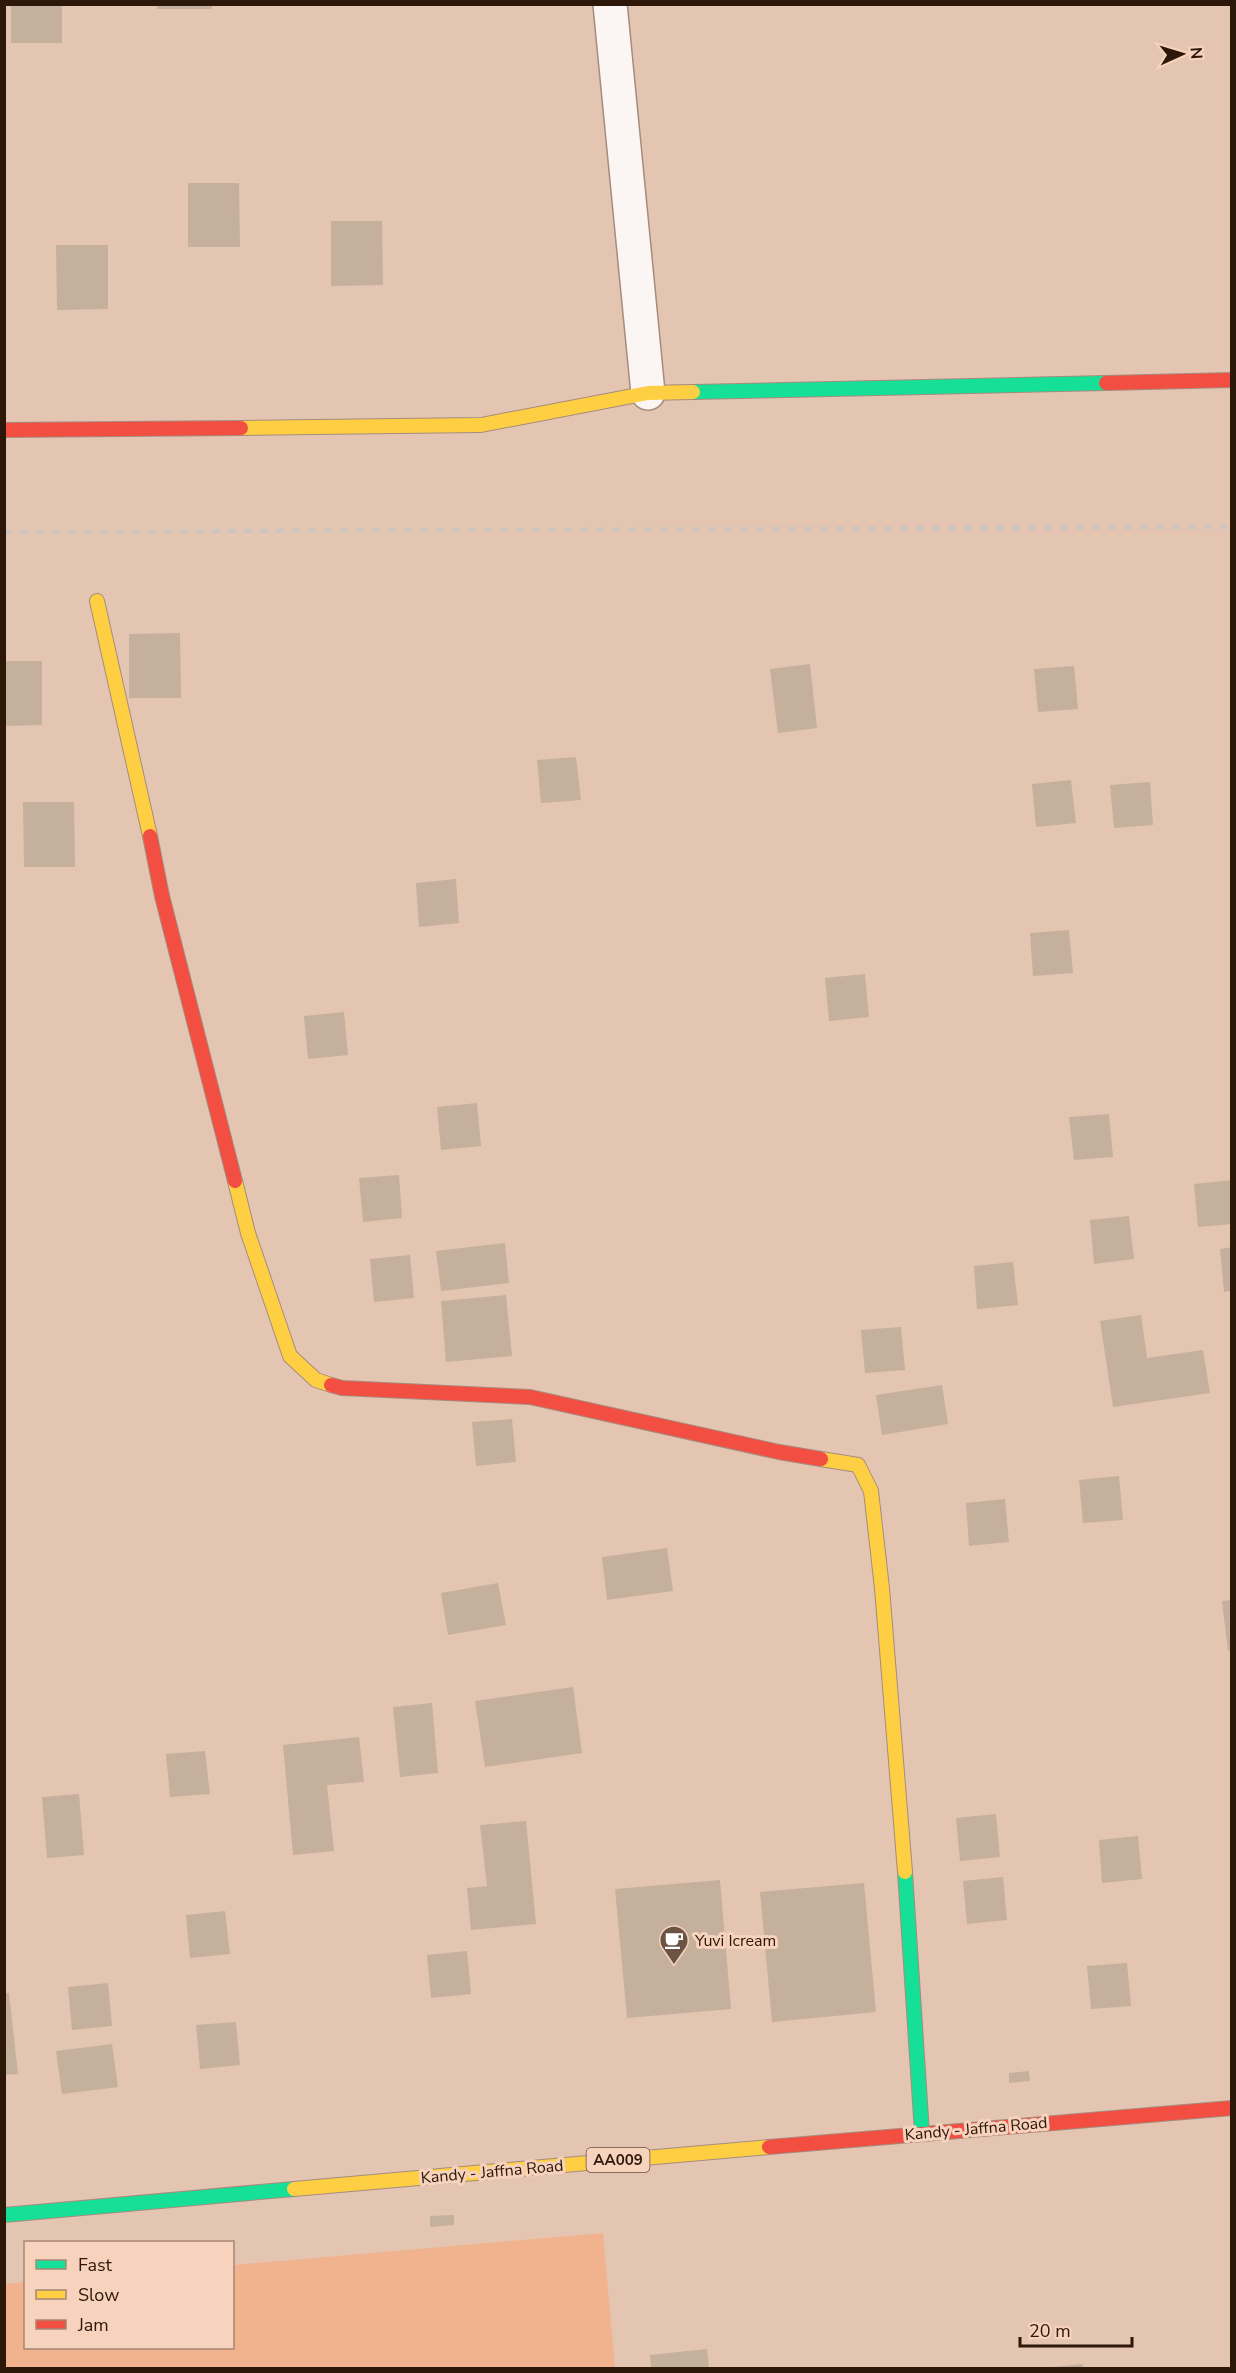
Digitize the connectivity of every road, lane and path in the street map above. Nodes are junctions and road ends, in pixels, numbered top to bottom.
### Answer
1 (610, 4) edge
2 (1232, 380) edge
3 (648, 393) junction
4 (4, 430) edge
5 (97, 601) dead end
6 (1232, 2108) edge
7 (922, 2133) junction
8 (4, 2215) edge

1 - 3 street
2 - 3 main road
3 - 4 main road
5 - 7 main road
6 - 7 main road, Kandy - Jaffna Road / AA009
7 - 8 main road, Kandy - Jaffna Road / AA009

